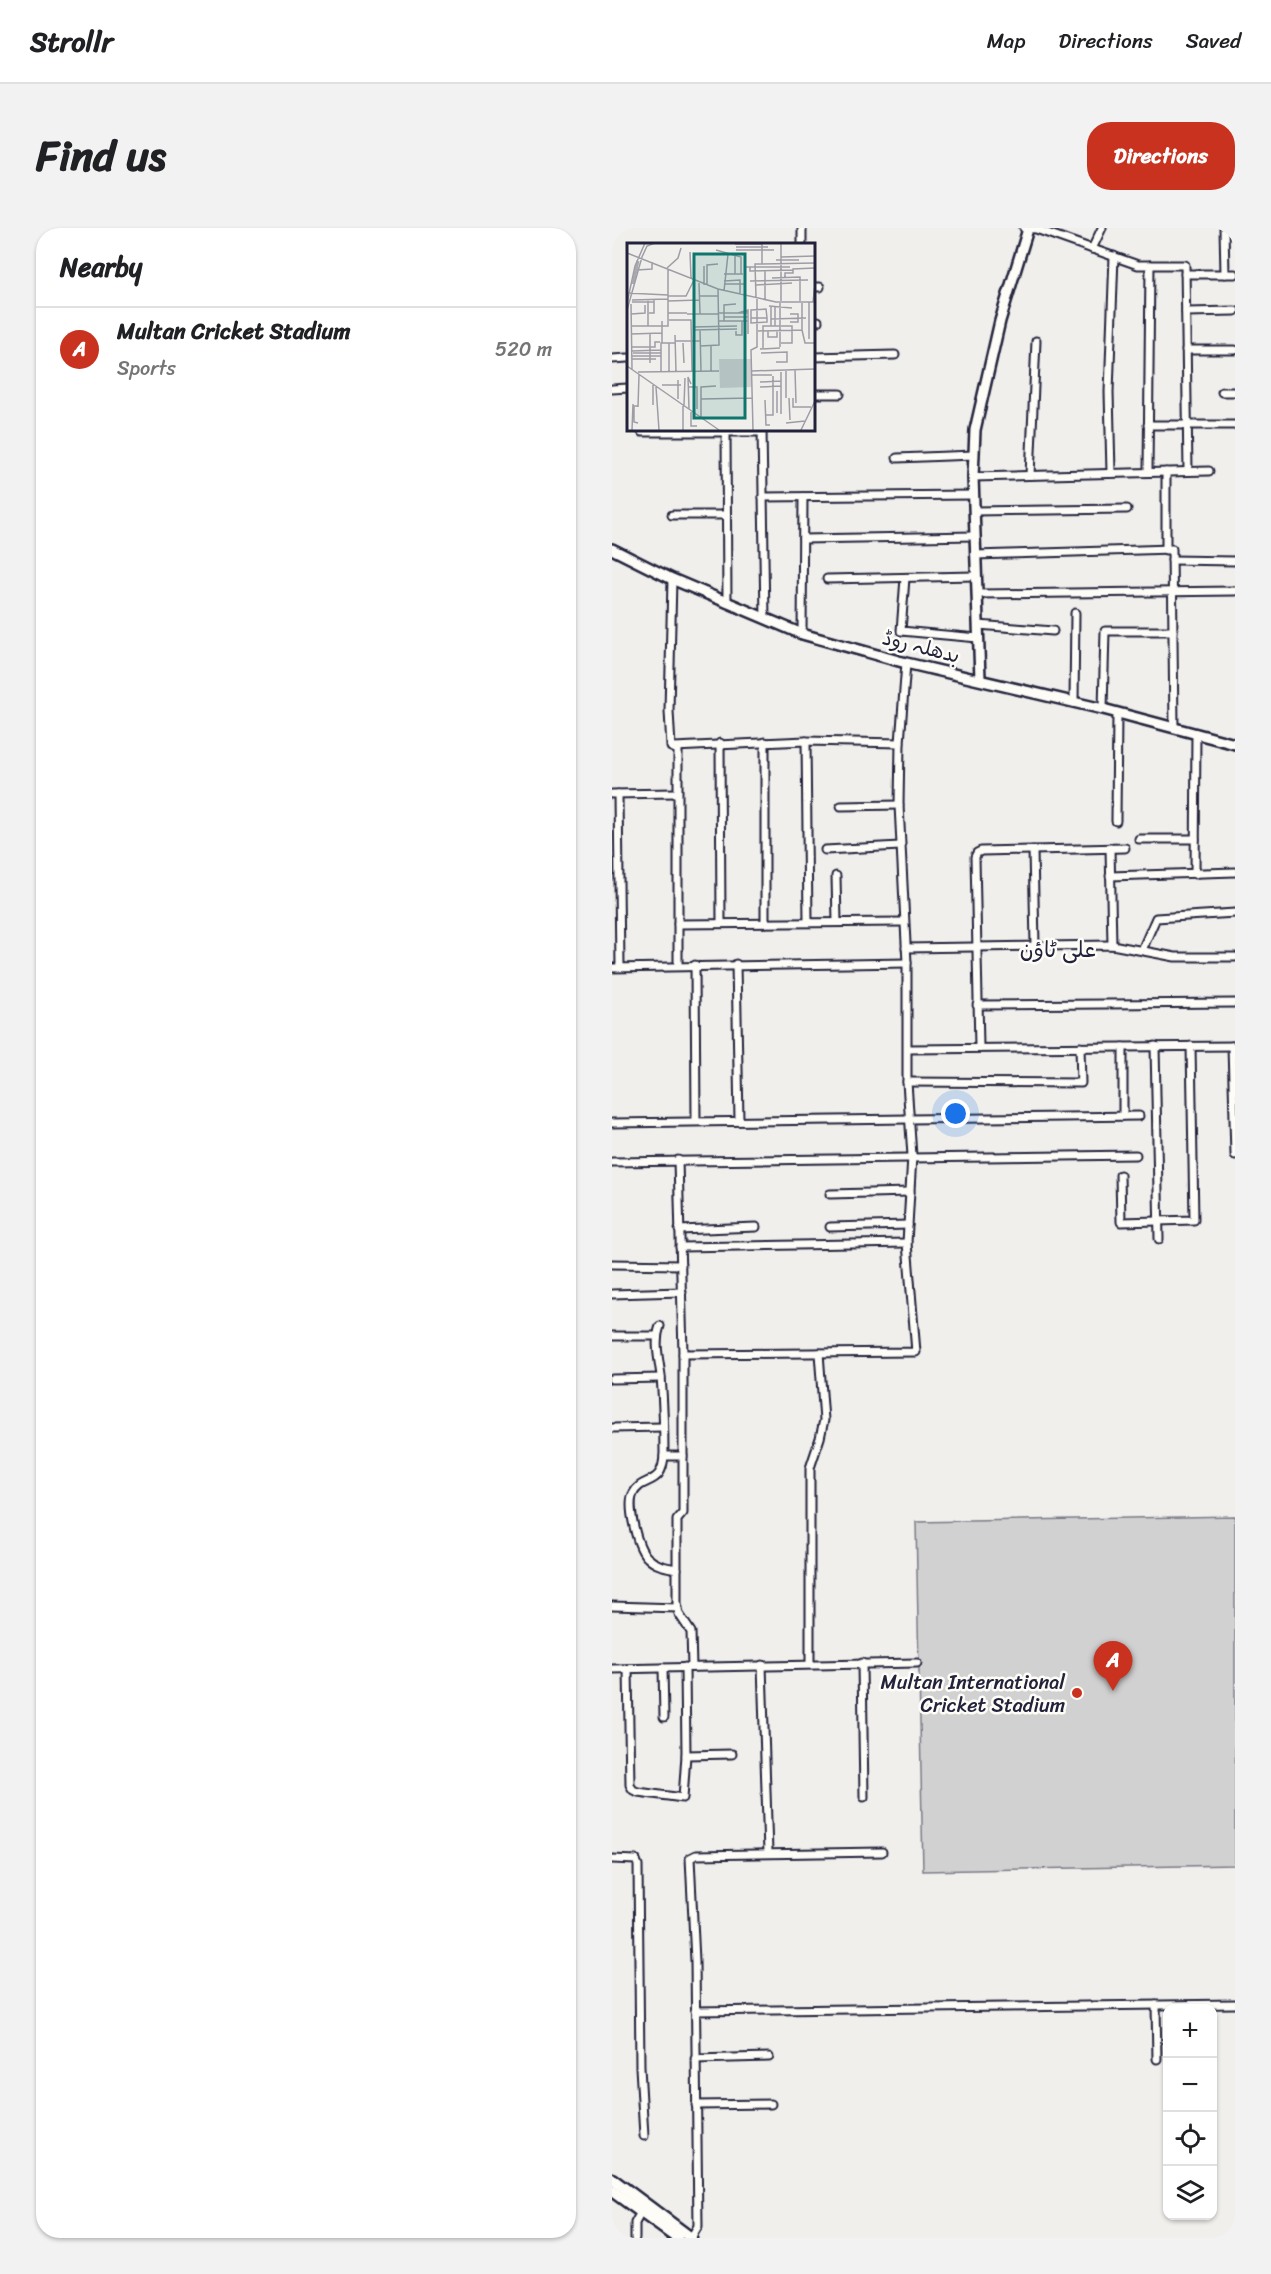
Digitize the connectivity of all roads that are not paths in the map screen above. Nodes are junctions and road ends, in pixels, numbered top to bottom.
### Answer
1 (1102, 228) edge
2 (1224, 228) edge
3 (1026, 229) edge
4 (1092, 249) junction
5 (1114, 256) junction
6 (1150, 265) junction
7 (1185, 274) junction
8 (1225, 274) junction
9 (1235, 274) edge
10 (1235, 311) edge
11 (1186, 312) junction
12 (1036, 341) dead end
13 (1186, 350) junction
14 (1235, 351) edge
15 (896, 355) dead end
16 (814, 357) edge
17 (627, 358) edge
18 (612, 359) edge
19 (627, 388) edge
20 (612, 389) edge
21 (1222, 392) dead end
22 (1235, 392) edge
23 (814, 394) edge
24 (840, 394) dead end
25 (1148, 425) junction
26 (1188, 425) junction
27 (1235, 425) edge
28 (726, 430) edge
29 (762, 430) edge
30 (642, 432) dead end
31 (974, 455) junction
32 (897, 458) dead end
33 (1188, 471) junction
34 (1209, 471) dead end
35 (1148, 472) junction
36 (1166, 472) junction
37 (1111, 473) junction
38 (1030, 475) junction
39 (973, 477) junction
40 (974, 495) junction
41 (763, 497) junction
42 (804, 497) junction
43 (1126, 509) dead end
44 (974, 511) junction
45 (672, 515) dead end
46 (726, 515) junction
47 (975, 536) junction
48 (803, 539) junction
49 (612, 549) edge
50 (1166, 549) junction
51 (975, 555) junction
52 (1172, 560) junction
53 (1235, 561) edge
54 (976, 576) junction
55 (905, 578) junction
56 (672, 579) junction
57 (827, 579) dead end
58 (1172, 591) junction
59 (1235, 591) edge
60 (977, 594) junction
61 (727, 603) junction
62 (1075, 613) dead end
63 (765, 619) junction
64 (978, 625) junction
65 (1053, 631) dead end
66 (1173, 631) junction
67 (802, 634) junction
68 (978, 638) junction
69 (906, 663) junction
70 (980, 680) junction
71 (1074, 703) junction
72 (1103, 709) junction
73 (1117, 714) junction
74 (1174, 728) junction
75 (1196, 733) junction
76 (806, 741) junction
77 (765, 742) junction
78 (720, 743) junction
79 (900, 743) junction
80 (1235, 744) edge
81 (671, 747) junction
82 (676, 793) junction
83 (615, 794) edge
84 (899, 805) junction
85 (841, 806) dead end
86 (1116, 821) dead end
87 (1139, 839) dead end
88 (1195, 839) junction
89 (615, 841) edge
90 (900, 846) junction
91 (1110, 848) junction
92 (1125, 848) dead end
93 (825, 850) dead end
94 (1033, 850) junction
95 (1235, 872) edge
96 (1195, 874) junction
97 (836, 876) dead end
98 (1110, 876) junction
99 (1235, 914) edge
100 (808, 922) junction
101 (837, 922) junction
102 (904, 922) junction
103 (721, 923) junction
104 (765, 923) junction
105 (678, 924) junction
106 (977, 945) junction
107 (1035, 945) junction
108 (1112, 945) junction
109 (906, 948) junction
110 (1142, 950) junction
111 (1235, 957) edge
112 (907, 963) junction
113 (736, 964) junction
114 (678, 965) junction
115 (695, 965) junction
116 (616, 967) edge
117 (1235, 1003) edge
118 (977, 1005) junction
119 (1155, 1046) junction
120 (1191, 1046) junction
121 (1233, 1046) edge
122 (979, 1047) junction
123 (1080, 1047) junction
124 (1123, 1047) junction
125 (908, 1049) junction
126 (907, 1082) junction
127 (1123, 1116) junction
128 (1140, 1116) dead end
129 (910, 1118) junction
130 (739, 1120) junction
131 (696, 1121) junction
132 (612, 1123) edge
133 (1136, 1155) dead end
134 (1235, 1155) edge
135 (912, 1156) junction
136 (678, 1160) junction
137 (612, 1161) edge
138 (1120, 1175) dead end
139 (910, 1192) junction
140 (830, 1194) dead end
141 (1159, 1221) junction
142 (908, 1225) junction
143 (756, 1227) dead end
144 (830, 1227) dead end
145 (679, 1230) junction
146 (1159, 1239) dead end
147 (907, 1243) junction
148 (680, 1247) junction
149 (612, 1264) edge
150 (681, 1265) junction
151 (682, 1292) junction
152 (612, 1294) edge
153 (660, 1326) dead end
154 (612, 1336) edge
155 (656, 1336) junction
156 (819, 1353) junction
157 (683, 1354) junction
158 (661, 1378) junction
159 (612, 1379) edge
160 (663, 1427) junction
161 (612, 1428) edge
162 (664, 1456) junction
163 (683, 1456) junction
164 (677, 1569) junction
165 (612, 1605) edge
166 (678, 1608) junction
167 (862, 1663) junction
168 (917, 1663) dead end
169 (810, 1664) junction
170 (762, 1665) junction
171 (688, 1667) junction
172 (663, 1668) junction
173 (612, 1669) edge
174 (628, 1669) junction
175 (664, 1717) dead end
176 (732, 1754) dead end
177 (686, 1755) junction
178 (864, 1797) dead end
179 (882, 1852) dead end
180 (768, 1853) junction
181 (612, 1859) edge
182 (1235, 2004) edge
183 (1156, 2005) junction
184 (695, 2011) junction
185 (769, 2057) dead end
186 (695, 2059) junction
187 (1157, 2059) dead end
188 (771, 2104) dead end
189 (696, 2105) junction
190 (644, 2136) dead end
191 (612, 2179) edge
192 (612, 2192) edge
193 (643, 2208) junction
194 (635, 2238) edge
195 (677, 2238) edge
196 (691, 2238) edge

1 - 4 street
2 - 8 street
3 - 4 street
3 - 31 main road
4 - 5 street
5 - 6 street
5 - 37 street
6 - 7 street
6 - 25 street
7 - 8 street
7 - 11 street
8 - 9 street
10 - 11 street
11 - 13 street
12 - 38 street
13 - 14 street
13 - 26 street
15 - 16 street
17 - 18 street
19 - 20 street
21 - 22 street
23 - 24 street
25 - 26 street
25 - 35 street
26 - 27 street
26 - 33 street
28 - 29 street
28 - 30 street
28 - 46 street
29 - 41 street
31 - 32 street
31 - 39 main road
33 - 34 street
33 - 36 street
35 - 36 street
35 - 37 street
36 - 50 street
37 - 38 street
38 - 39 street
39 - 40 main road
40 - 42 street
40 - 44 main road
41 - 42 street
41 - 63 street
42 - 48 street
43 - 44 street
44 - 47 main road
45 - 46 street
46 - 61 street
47 - 48 street
47 - 51 main road
48 - 67 street
49 - 56 main road, بدھلہ روڈ
50 - 51 street
50 - 52 street
51 - 54 main road
52 - 53 street
52 - 58 street
54 - 55 street
54 - 60 main road
55 - 57 street
55 - 68 street
56 - 61 main road, بدھلہ روڈ
56 - 81 street
58 - 59 street
58 - 60 street
58 - 66 street
60 - 64 main road
61 - 63 main road, بدھلہ روڈ
62 - 71 street
63 - 67 main road, بدھلہ روڈ
64 - 65 street
64 - 68 main road
66 - 72 street
66 - 74 street
67 - 69 main road, بدھلہ روڈ
68 - 70 main road
69 - 70 main road, بدھلہ روڈ
69 - 79 street
70 - 71 main road, بدھلہ روڈ
71 - 72 main road, بدھلہ روڈ
72 - 73 main road, بدھلہ روڈ
73 - 74 main road, بدھلہ روڈ
73 - 86 street
74 - 75 main road, بدھلہ روڈ
75 - 80 main road, بدھلہ روڈ
75 - 88 street
76 - 77 street
76 - 79 street
76 - 100 street
77 - 78 street
77 - 104 street
78 - 81 street
78 - 103 street
79 - 84 street
81 - 82 street
82 - 83 street
82 - 105 street
83 - 89 street
84 - 85 street
84 - 90 street
87 - 88 street
88 - 96 street
89 - 116 street
90 - 93 street
90 - 102 street
91 - 92 street
91 - 94 street
91 - 98 street
94 - 106 street
94 - 107 street
95 - 96 street
96 - 98 street
97 - 101 street
98 - 108 street
99 - 110 street
100 - 101 street
100 - 104 street
101 - 102 street
102 - 109 street
103 - 104 street
103 - 105 street
105 - 114 street
106 - 107 street
106 - 109 street
106 - 118 street
107 - 108 street
108 - 110 street
109 - 112 street
110 - 111 street
112 - 113 street
112 - 125 street
113 - 115 street
113 - 130 street
114 - 115 street
114 - 116 street
115 - 131 street
117 - 118 street
118 - 122 street
119 - 120 street
119 - 124 street
119 - 141 street
120 - 121 street
120 - 141 street
121 - 134 street
122 - 123 street
122 - 125 street
123 - 124 street
123 - 126 street
124 - 127 street
125 - 126 street
126 - 129 street
127 - 128 street
127 - 129 street
129 - 130 street
129 - 135 street
130 - 131 street
131 - 132 street
133 - 135 street
135 - 136 street
135 - 139 street
136 - 137 street
136 - 145 street
138 - 141 street
139 - 140 street
139 - 142 street
141 - 146 street
142 - 144 street
142 - 147 street
143 - 145 street
145 - 148 street
147 - 148 street
147 - 156 street
148 - 150 street
149 - 150 street
150 - 151 street
151 - 152 street
151 - 157 street
153 - 155 street
154 - 155 street
155 - 158 street
156 - 157 street
156 - 169 street
157 - 163 street
158 - 159 street
158 - 160 street
160 - 161 street
160 - 162 street
162 - 163 street
162 - 164 street
163 - 164 street
164 - 166 street
165 - 166 street
166 - 171 street
167 - 168 street
167 - 169 street
167 - 178 street
169 - 170 street
170 - 171 street
170 - 180 street
171 - 172 street
171 - 177 street
172 - 174 street
172 - 175 street
173 - 174 street
174 - 177 street
176 - 177 street
179 - 180 street
180 - 184 street
181 - 190 street
182 - 183 street
183 - 184 street
183 - 187 street
184 - 186 street
185 - 186 street
186 - 189 street
188 - 189 street
189 - 196 street
191 - 193 main road
192 - 193 main road
193 - 194 street
193 - 195 main road
193 - 196 main road

